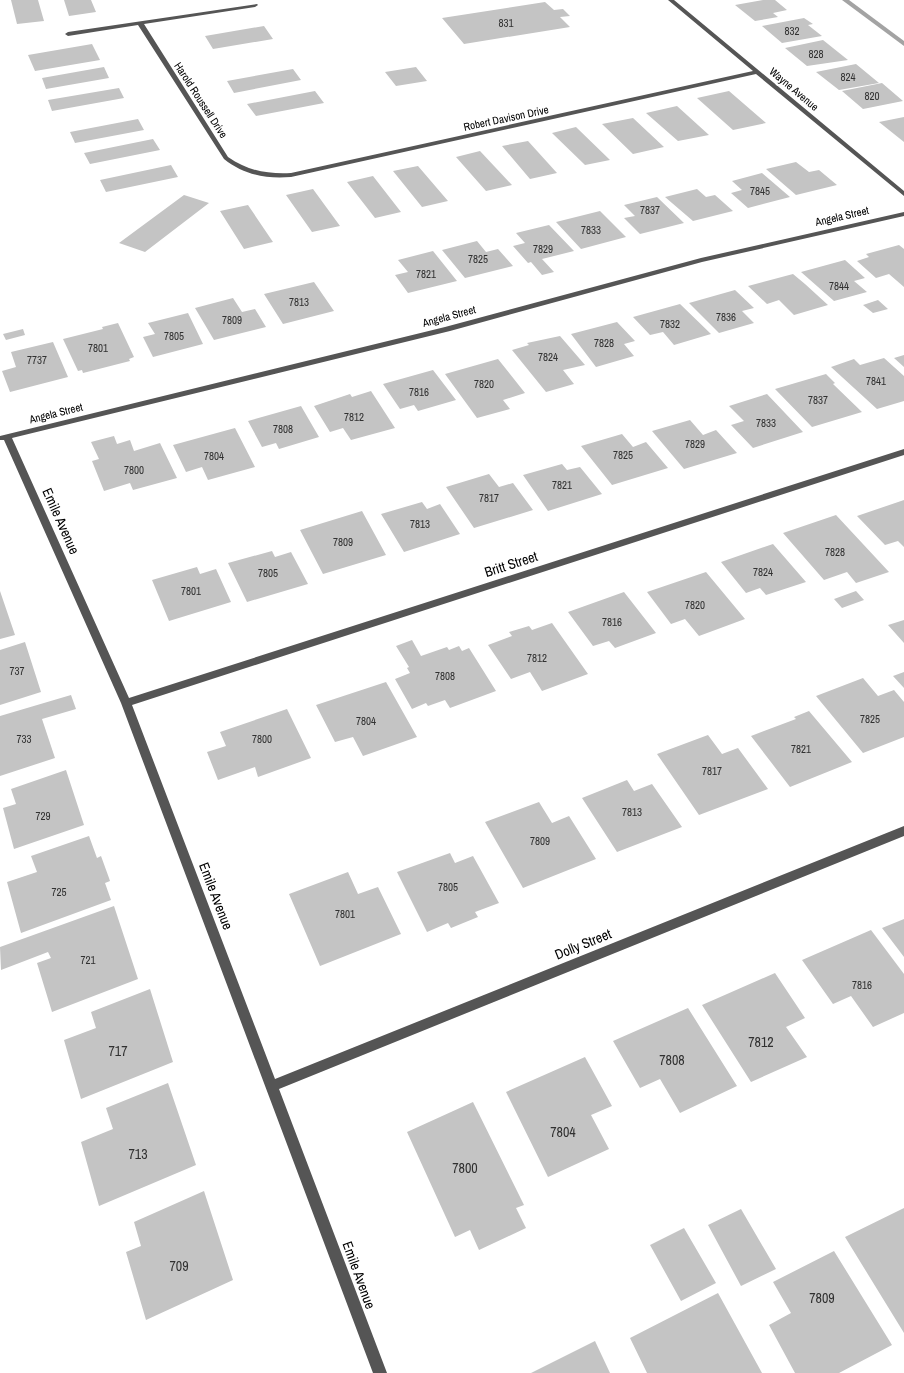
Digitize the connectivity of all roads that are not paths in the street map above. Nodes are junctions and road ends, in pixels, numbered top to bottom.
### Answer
1 (671, 0) edge
2 (255, 5) dead end
3 (140, 23) junction
4 (68, 34) dead end
5 (757, 72) junction
6 (258, 175) joint
7 (904, 194) edge
8 (904, 214) edge
9 (3, 438) edge
10 (904, 452) edge
11 (126, 703) junction
12 (904, 831) edge
13 (272, 1086) junction
14 (380, 1373) edge

1 - 5 street, Wayne Avenue
2 - 3 street
3 - 4 street
3 - 6 street, Harold Roussell Drive
5 - 6 street, Robert Davison Drive
5 - 7 street, Wayne Avenue
8 - 9 street, Angela Street
9 - 11 street, Emile Avenue
10 - 11 street, Britt Street
11 - 13 street, Emile Avenue
12 - 13 street, Dolly Street
13 - 14 street, Emile Avenue

